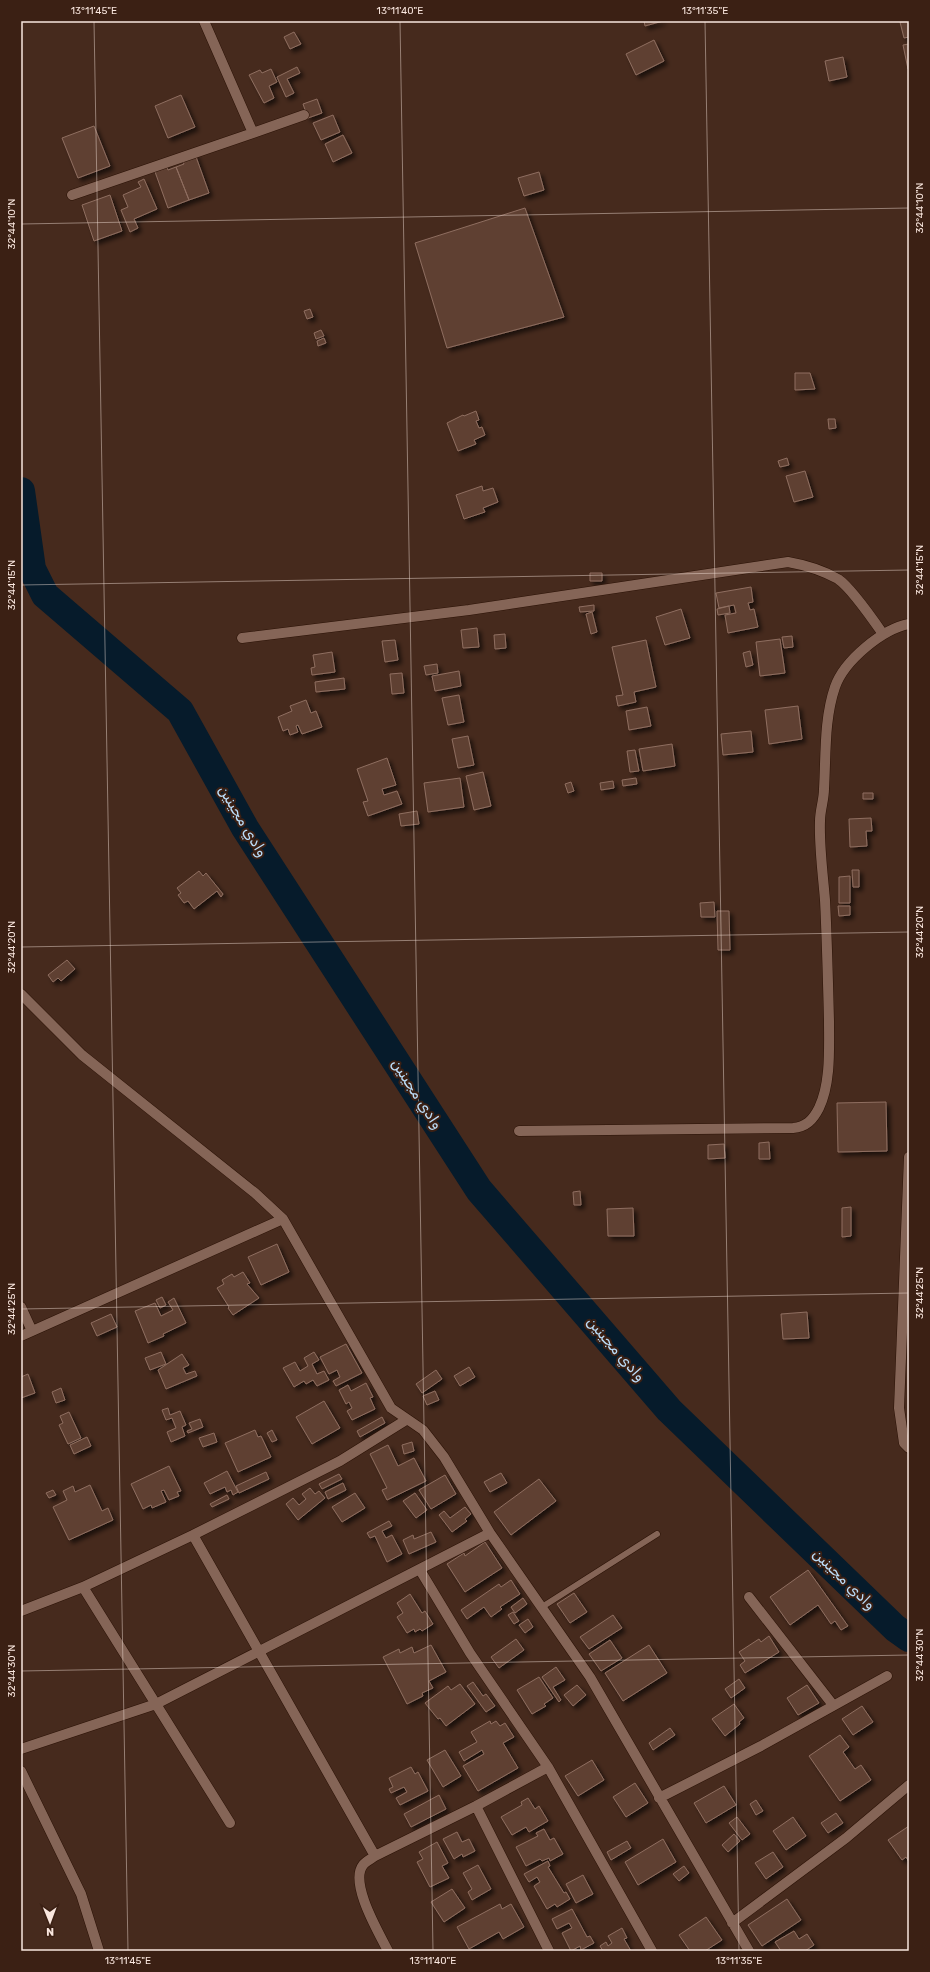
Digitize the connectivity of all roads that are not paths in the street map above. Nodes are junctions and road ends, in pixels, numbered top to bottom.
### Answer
1 (204, 21) edge
2 (304, 115) dead end
3 (253, 133) junction
4 (72, 195) dead end
5 (909, 624) edge
6 (883, 634) junction
7 (242, 638) dead end
8 (21, 994) edge
9 (519, 1132) dead end
10 (909, 1156) edge
11 (283, 1219) junction
12 (21, 1308) edge
13 (32, 1331) junction
14 (21, 1336) edge
15 (406, 1420) junction
16 (907, 1445) edge
17 (490, 1533) junction
18 (656, 1534) dead end
19 (192, 1535) junction
20 (420, 1570) junction
21 (83, 1587) junction
22 (749, 1597) dead end
23 (542, 1608) junction
24 (21, 1611) edge
25 (258, 1650) junction
26 (887, 1676) dead end
27 (156, 1704) junction
28 (833, 1705) junction
29 (21, 1749) edge
30 (548, 1767) junction
31 (21, 1771) edge
32 (909, 1785) edge
33 (659, 1798) junction
34 (476, 1806) junction
35 (230, 1823) dead end
36 (375, 1856) junction
37 (732, 1923) junction
38 (98, 1951) edge
39 (388, 1951) edge
40 (549, 1951) edge
41 (652, 1951) edge
42 (749, 1951) edge

1 - 3 street
2 - 3 street
3 - 4 street
5 - 6 street
6 - 7 street
6 - 9 street
8 - 11 street
10 - 16 street
11 - 13 street
11 - 15 street
12 - 13 street
13 - 14 street
15 - 17 street
15 - 19 street
17 - 20 street
17 - 23 street
18 - 23 lane
19 - 21 street
19 - 25 street
20 - 25 street
20 - 30 street
21 - 24 street
21 - 27 street
22 - 28 street
23 - 33 street
25 - 27 street
25 - 36 street
26 - 28 street
27 - 29 street
27 - 35 street
28 - 33 street
30 - 34 street
30 - 41 street
31 - 38 street
32 - 37 street
33 - 37 street
34 - 36 street
34 - 40 street
36 - 39 street
37 - 42 street

